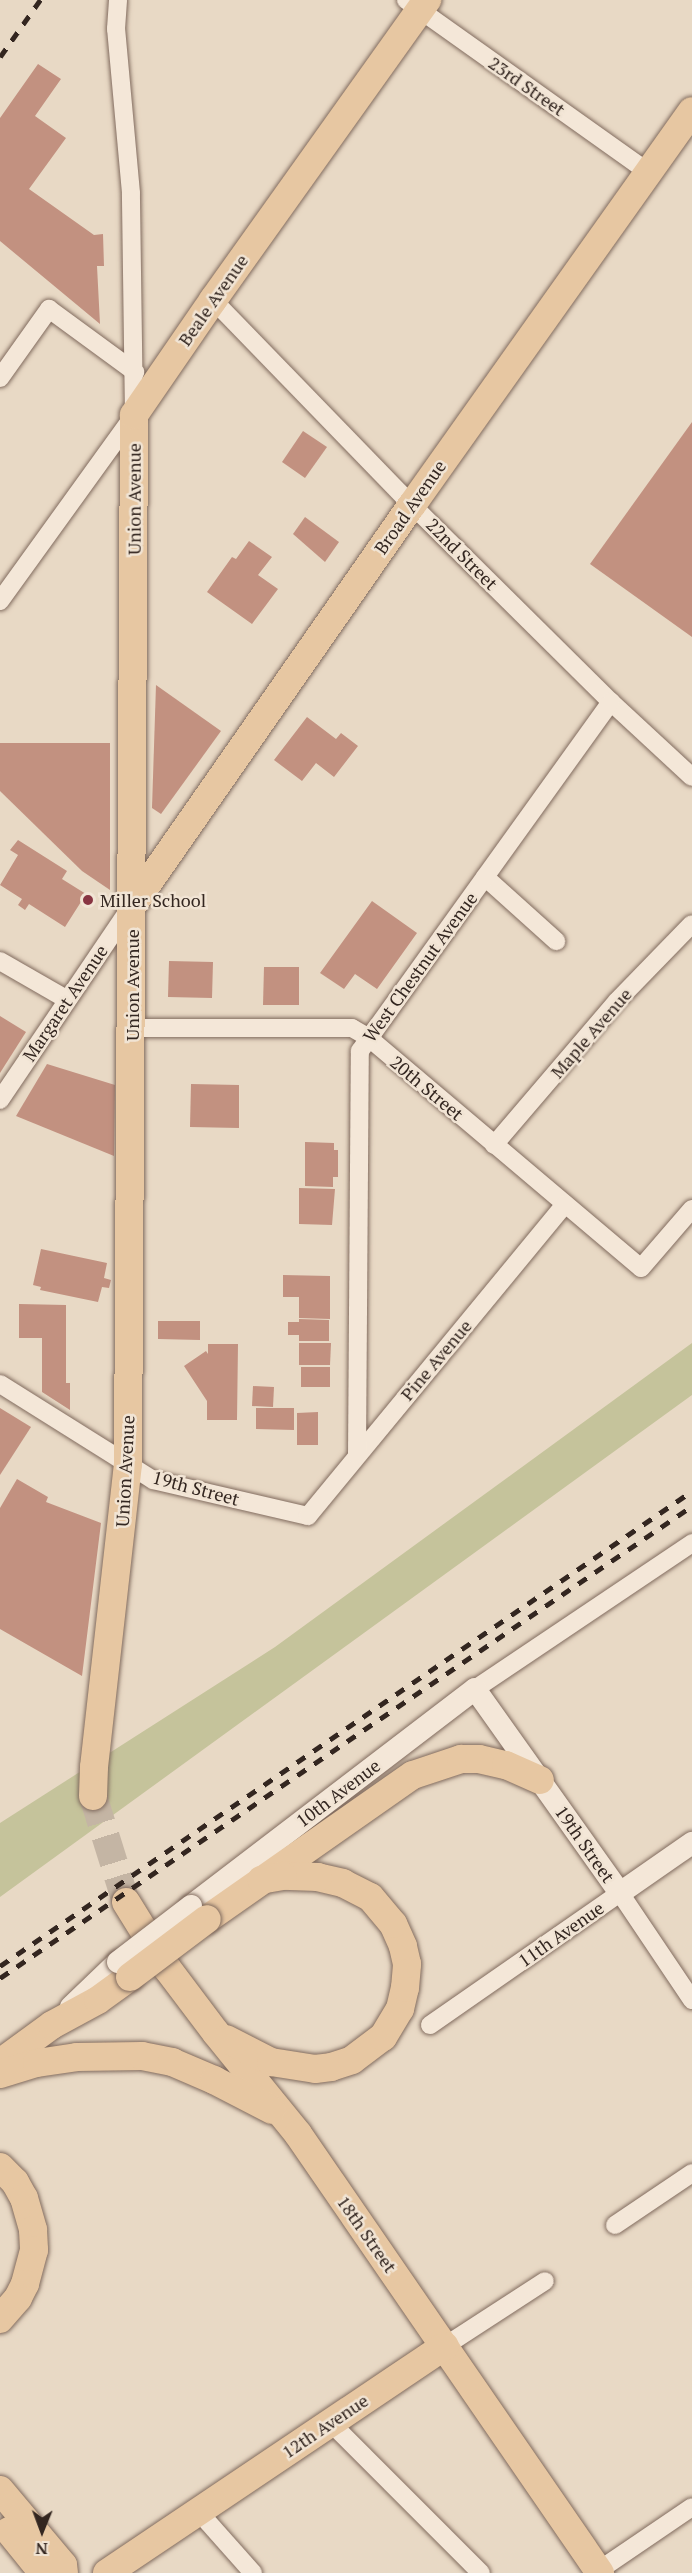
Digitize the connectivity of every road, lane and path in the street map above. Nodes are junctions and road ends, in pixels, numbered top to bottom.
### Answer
1 (118, 0) edge
2 (418, 3) edge
3 (692, 111) edge
4 (648, 173) junction
5 (213, 300) junction
6 (135, 372) junction
7 (0, 378) edge
8 (134, 415) junction
9 (412, 505) junction
10 (0, 602) edge
11 (611, 702) junction
12 (692, 777) edge
13 (485, 877) junction
14 (132, 906) junction
15 (692, 924) edge
16 (556, 941) dead end
17 (0, 961) edge
18 (66, 999) junction
19 (132, 1028) junction
20 (369, 1038) junction
21 (0, 1100) edge
22 (495, 1145) junction
23 (565, 1204) junction
24 (692, 1209) edge
25 (0, 1384) edge
26 (357, 1455) junction
27 (128, 1464) junction
28 (308, 1516) joint
29 (692, 1543) edge
30 (475, 1689) junction
31 (540, 1780) junction
32 (93, 1796) tunnel mouth
33 (692, 1843) edge
34 (261, 1880) junction
35 (620, 1893) junction
36 (126, 1902) tunnel mouth
37 (199, 1912) junction
38 (692, 2000) edge
39 (430, 2025) dead end
40 (216, 2033) junction
41 (0, 2063) edge
42 (0, 2074) edge
43 (283, 2116) junction
44 (0, 2167) edge
45 (692, 2173) edge
46 (615, 2225) dead end
47 (545, 2281) dead end
48 (0, 2319) edge
49 (445, 2346) junction
50 (331, 2423) junction
51 (0, 2490) edge
52 (692, 2507) edge
53 (198, 2511) junction
54 (0, 2520) edge
55 (598, 2572) edge
56 (43, 2573) edge
57 (64, 2573) edge
58 (107, 2573) edge
59 (253, 2573) edge
60 (481, 2573) edge

1 - 6 street, Union Avenue
2 - 4 street, 23rd Street
2 - 5 main road, Beale Avenue
3 - 4 main road, Broad Avenue
4 - 9 main road, Broad Avenue
5 - 8 main road, Beale Avenue
5 - 9 street, 22nd Street
6 - 7 street
6 - 8 street, Union Avenue
8 - 10 street, Beale Avenue
8 - 14 main road, Union Avenue
9 - 11 street, 22nd Street
9 - 14 main road, Broad Avenue
11 - 12 street, 22nd Street
11 - 13 street, West Chestnut Avenue
13 - 16 street
13 - 20 street, West Chestnut Avenue
14 - 18 street, Margaret Avenue
14 - 19 main road, Union Avenue
15 - 22 street, Maple Avenue
17 - 18 street
18 - 21 street, Margaret Avenue
19 - 20 street, 20th Street
19 - 27 main road, Union Avenue
20 - 22 street, 20th Street
20 - 26 street, West Chestnut Avenue
22 - 23 street, 20th Street
23 - 24 street, 20th Street
23 - 26 street, Pine Avenue
25 - 27 street, 19th Street
26 - 28 street, Pine Avenue
27 - 28 street, 19th Street
27 - 32 main road, Union Avenue
29 - 30 street, 10th Avenue
30 - 31 street, 19th Street
30 - 37 street, 10th Avenue
31 - 34 main road
31 - 35 street, 19th Street
33 - 35 street, 11th Avenue
34 - 37 main road
34 - 40 main road
35 - 38 street, 19th Street
35 - 39 street, 11th Avenue
36 - 40 main road, 18th Street
37 - 41 main road, bridge
40 - 43 main road, 18th Street
42 - 43 main road
43 - 49 main road, 18th Street
44 - 48 main road
45 - 46 street
47 - 49 street, 12th Avenue
49 - 50 main road, 12th Avenue
49 - 55 main road, 18th Street
50 - 53 main road, 12th Avenue
50 - 60 street
51 - 57 main road
52 - 55 street
53 - 58 main road, 12th Avenue
53 - 59 street
54 - 56 main road

